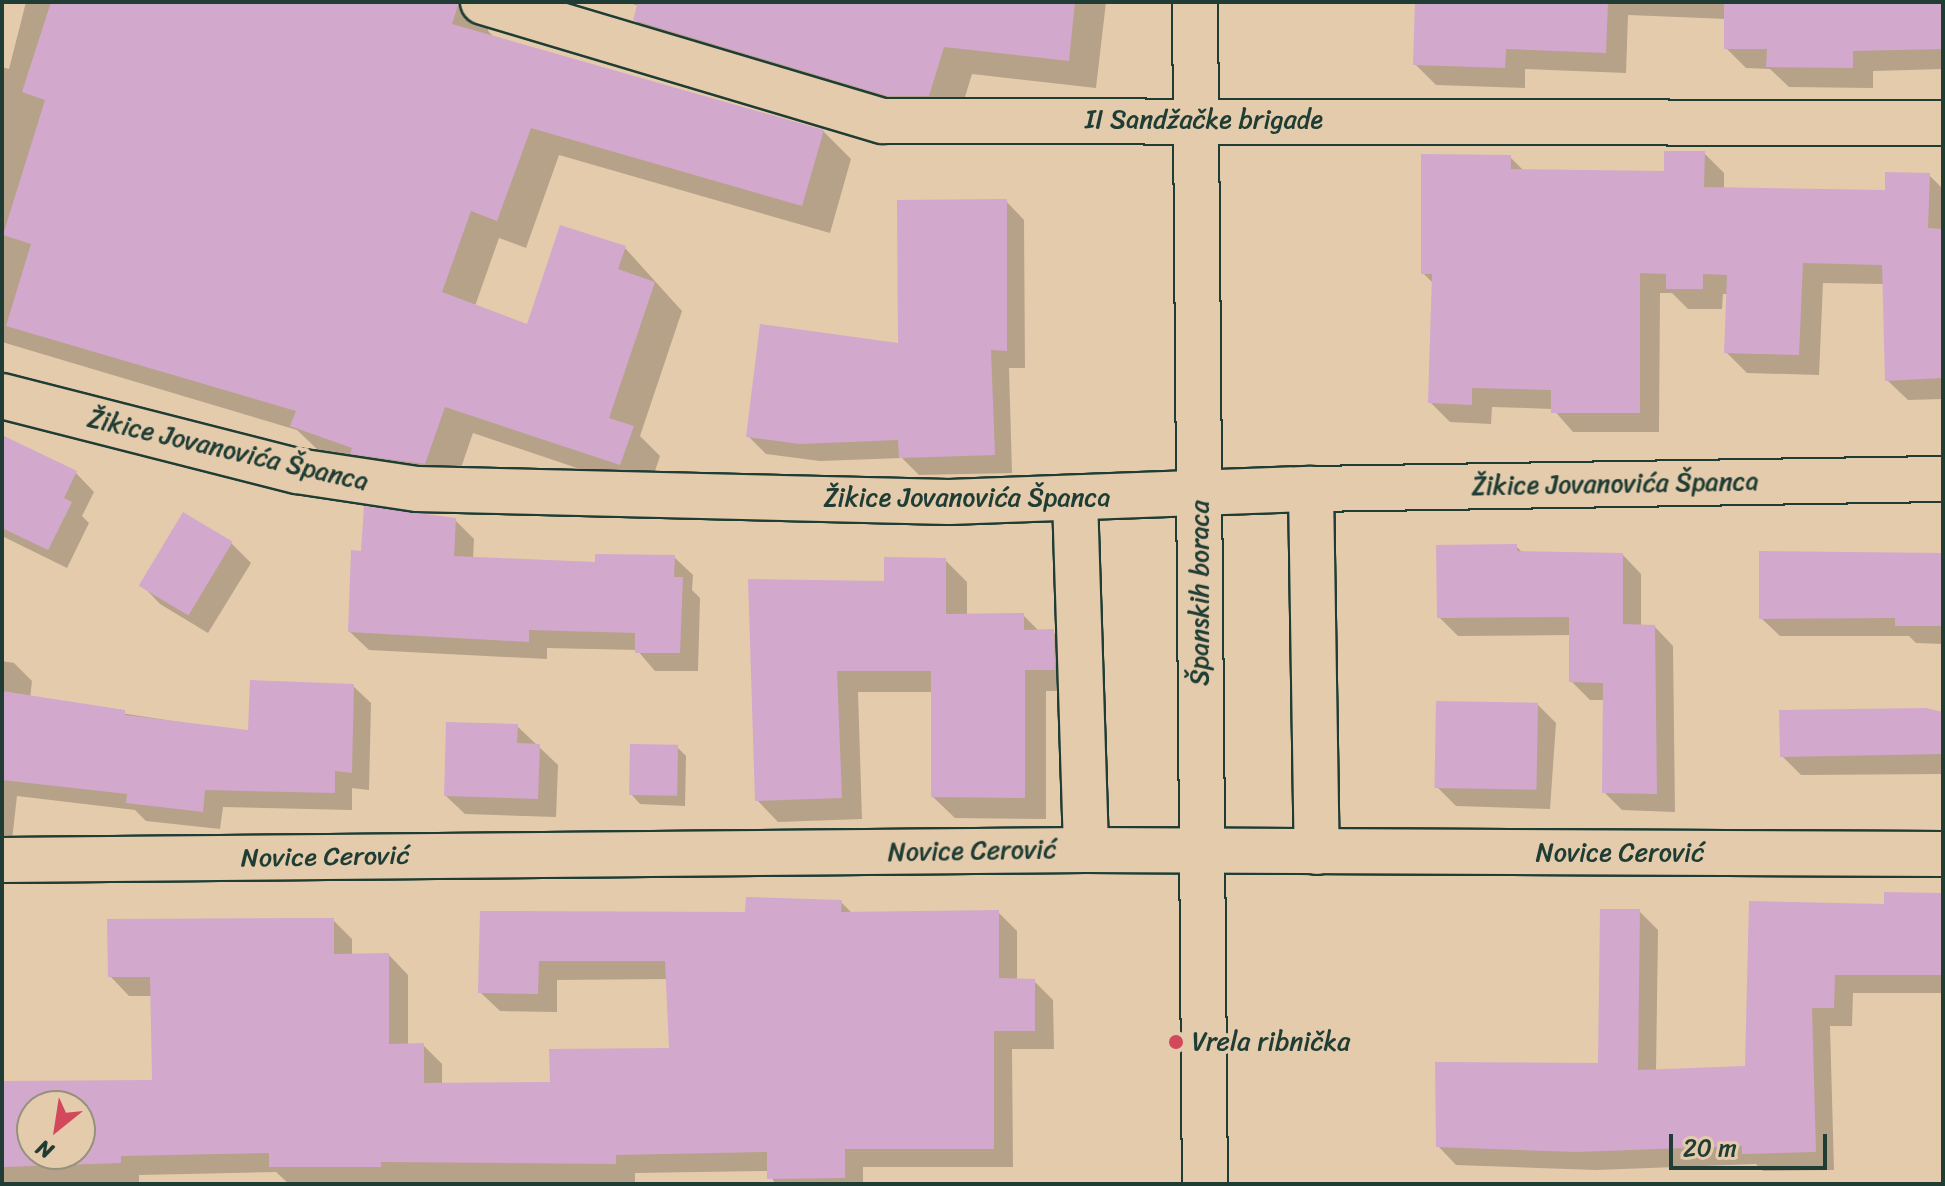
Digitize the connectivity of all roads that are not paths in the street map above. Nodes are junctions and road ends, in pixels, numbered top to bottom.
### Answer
1 (483, 2) edge
2 (1195, 2) edge
3 (1196, 120) junction
4 (1943, 123) edge
5 (2, 396) edge
6 (1943, 479) edge
7 (1311, 489) junction
8 (1200, 493) junction
9 (1075, 498) junction
10 (1086, 850) junction
11 (1200, 852) junction
12 (1317, 852) junction
13 (1943, 854) edge
14 (2, 860) edge
15 (1205, 1184) edge

1 - 3 street, II Sandžačke brigade
2 - 3 street, Španskih boraca
3 - 4 street, II Sandžačke brigade
3 - 8 street, Španskih boraca
5 - 9 street, Žikice Jovanovića Španca
6 - 7 street, Žikice Jovanovića Španca
7 - 8 street, Žikice Jovanovića Španca
7 - 12 street
8 - 9 street, Žikice Jovanovića Španca
8 - 11 street, Španskih boraca
9 - 10 street
10 - 11 street, Novice Cerović
10 - 14 street, Novice Cerović
11 - 12 street, Novice Cerović
11 - 15 street, Španskih boraca
12 - 13 street, Novice Cerović

